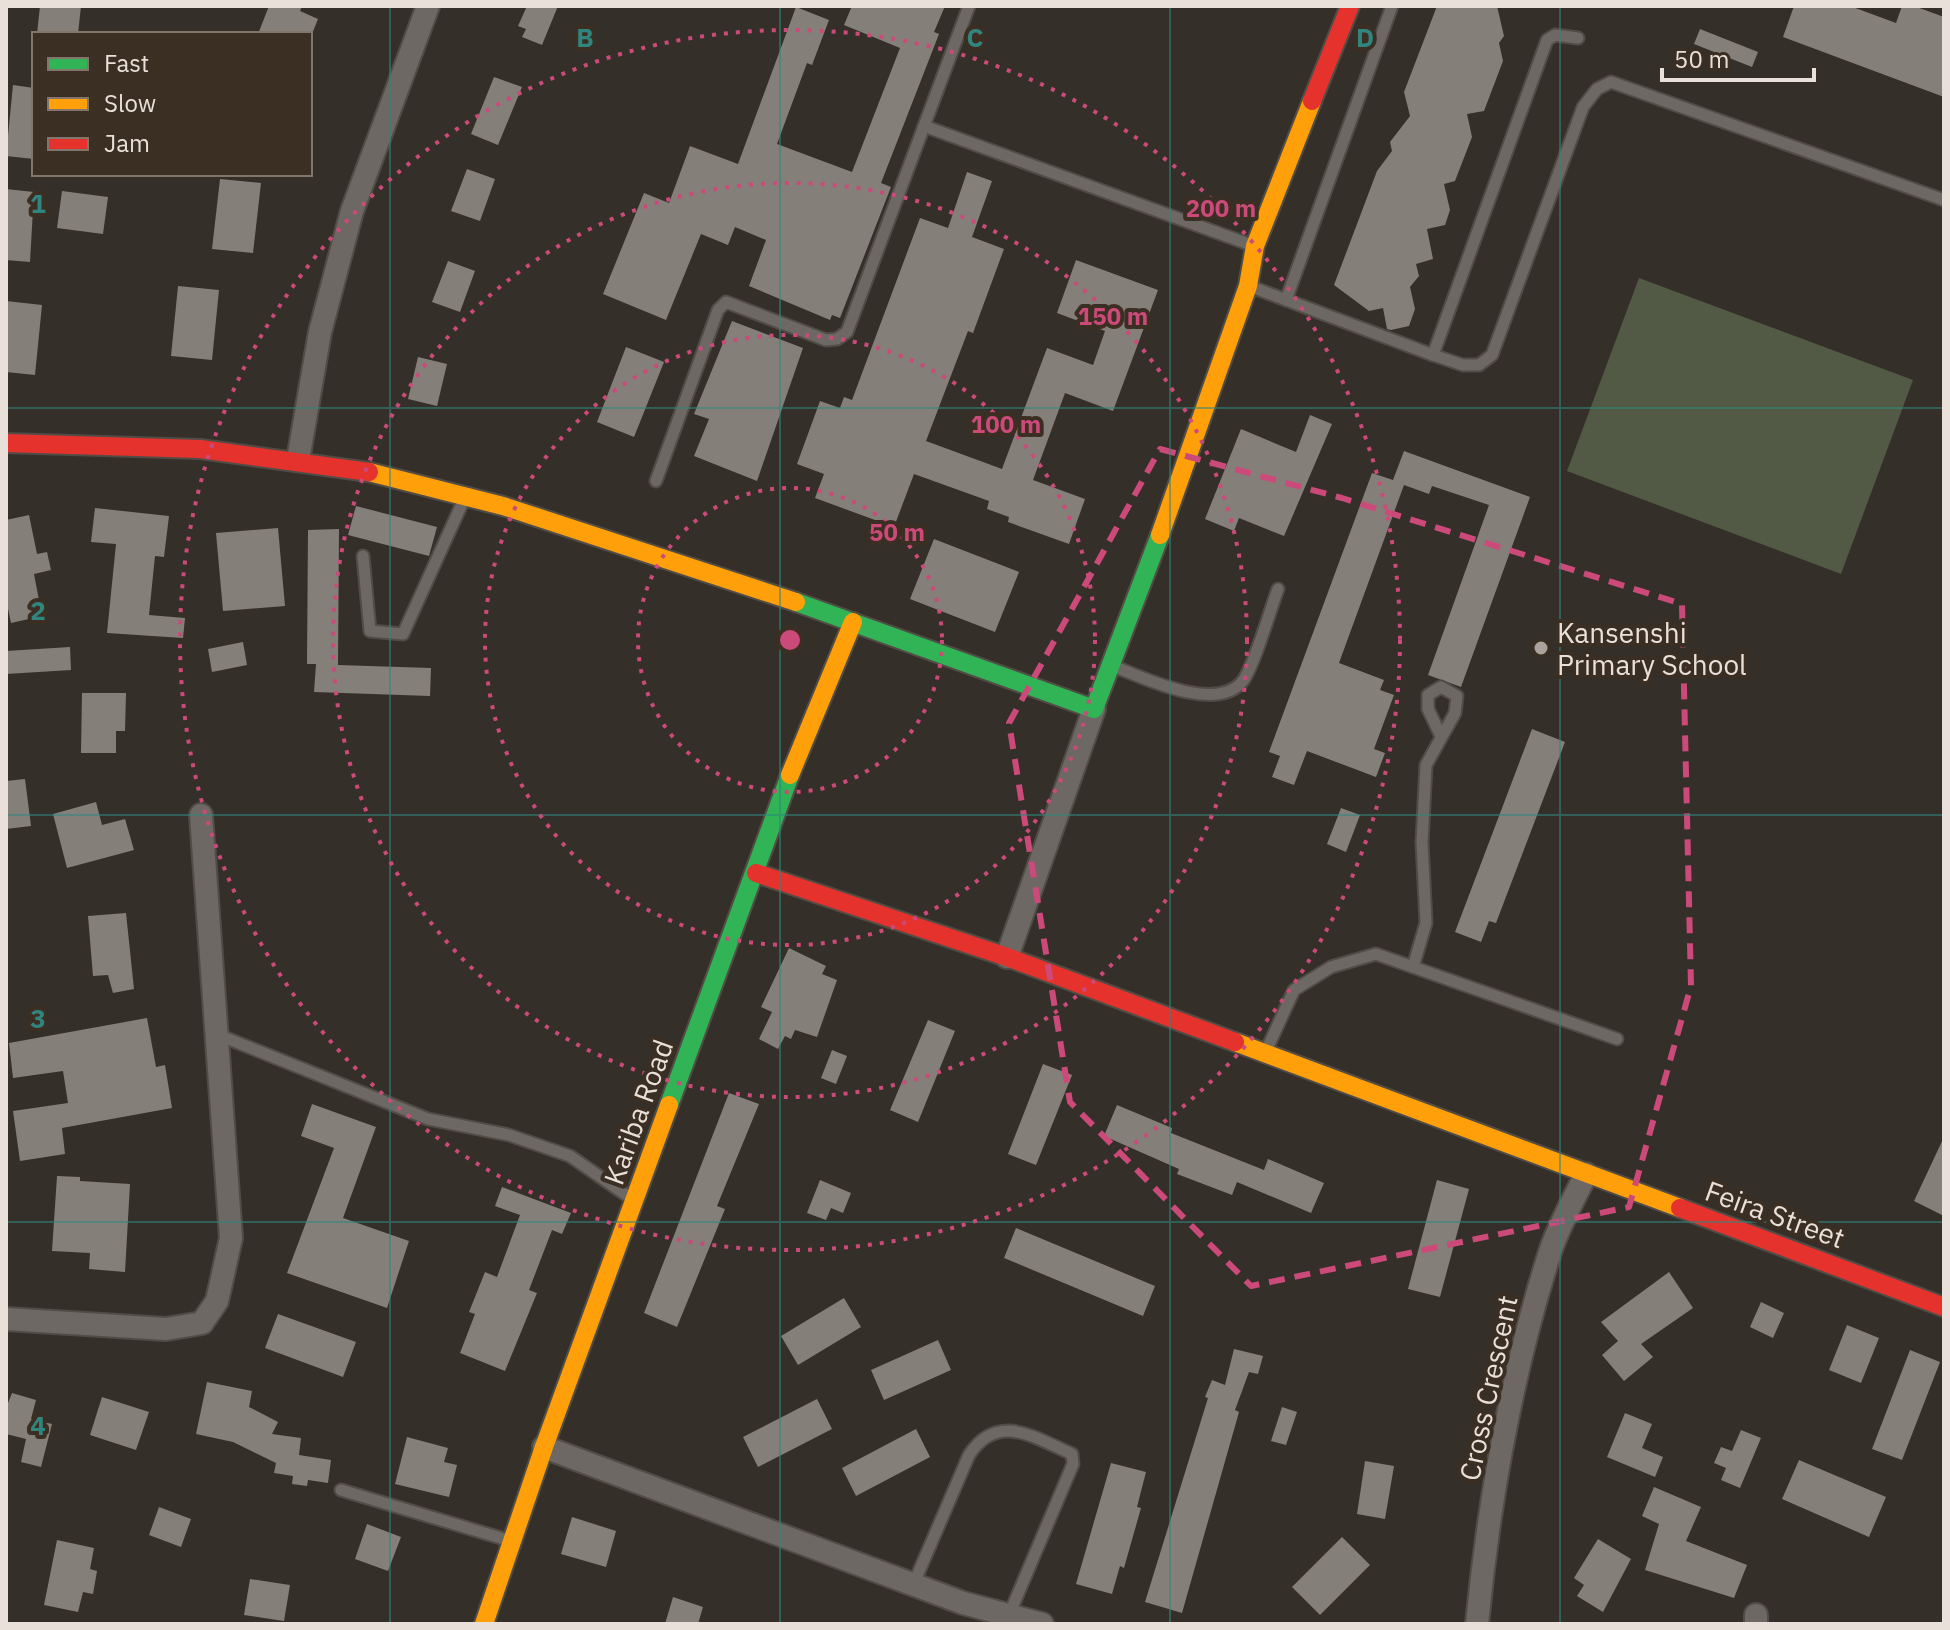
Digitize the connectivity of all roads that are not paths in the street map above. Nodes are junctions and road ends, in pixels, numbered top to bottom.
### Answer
1 (428, 6) edge
2 (969, 6) edge
3 (1350, 6) edge
4 (1392, 6) edge
5 (1578, 38) dead end
6 (924, 126) junction
7 (1944, 200) edge
8 (1255, 246) junction
9 (1248, 286) junction
10 (1286, 300) junction
11 (1433, 355) junction
12 (6, 443) edge
13 (298, 460) junction
14 (656, 481) dead end
15 (467, 494) junction
16 (363, 556) dead end
17 (1278, 589) dead end
18 (853, 622) junction
19 (1113, 666) junction
20 (1094, 709) junction
21 (1440, 734) dead end
22 (201, 815) dead end
23 (756, 873) junction
24 (1007, 957) junction
25 (1413, 967) junction
26 (216, 1034) junction
27 (1617, 1039) dead end
28 (1264, 1055) junction
29 (1586, 1174) junction
30 (635, 1201) junction
31 (1944, 1307) edge
32 (6, 1319) edge
33 (544, 1447) junction
34 (341, 1490) dead end
35 (512, 1541) junction
36 (914, 1583) junction
37 (959, 1614) edge
38 (1009, 1615) junction
39 (484, 1624) edge
40 (1042, 1624) edge
41 (1477, 1624) edge

1 - 13 street
2 - 6 lane
3 - 8 street
4 - 10 lane
5 - 11 lane
6 - 8 lane
6 - 14 lane
7 - 11 lane
8 - 9 street
9 - 10 lane
9 - 19 street
10 - 11 lane
12 - 13 street
13 - 15 street
15 - 16 lane
15 - 18 street
17 - 19 lane
18 - 20 street
18 - 23 street, Kariba Road
19 - 20 street
20 - 24 street
21 - 25 lane
22 - 26 street
23 - 24 street, Feira Street
23 - 30 street, Kariba Road
24 - 28 street, Feira Street
25 - 27 lane
25 - 28 lane
26 - 30 lane
26 - 32 street
28 - 29 street, Feira Street
29 - 31 street, Feira Street
29 - 41 street, Cross Crescent
30 - 33 street, Kariba Road
33 - 35 street, Kariba Road
33 - 36 street
34 - 35 lane
35 - 39 street, Kariba Road
36 - 37 street
36 - 38 lane
37 - 38 street
38 - 40 street

